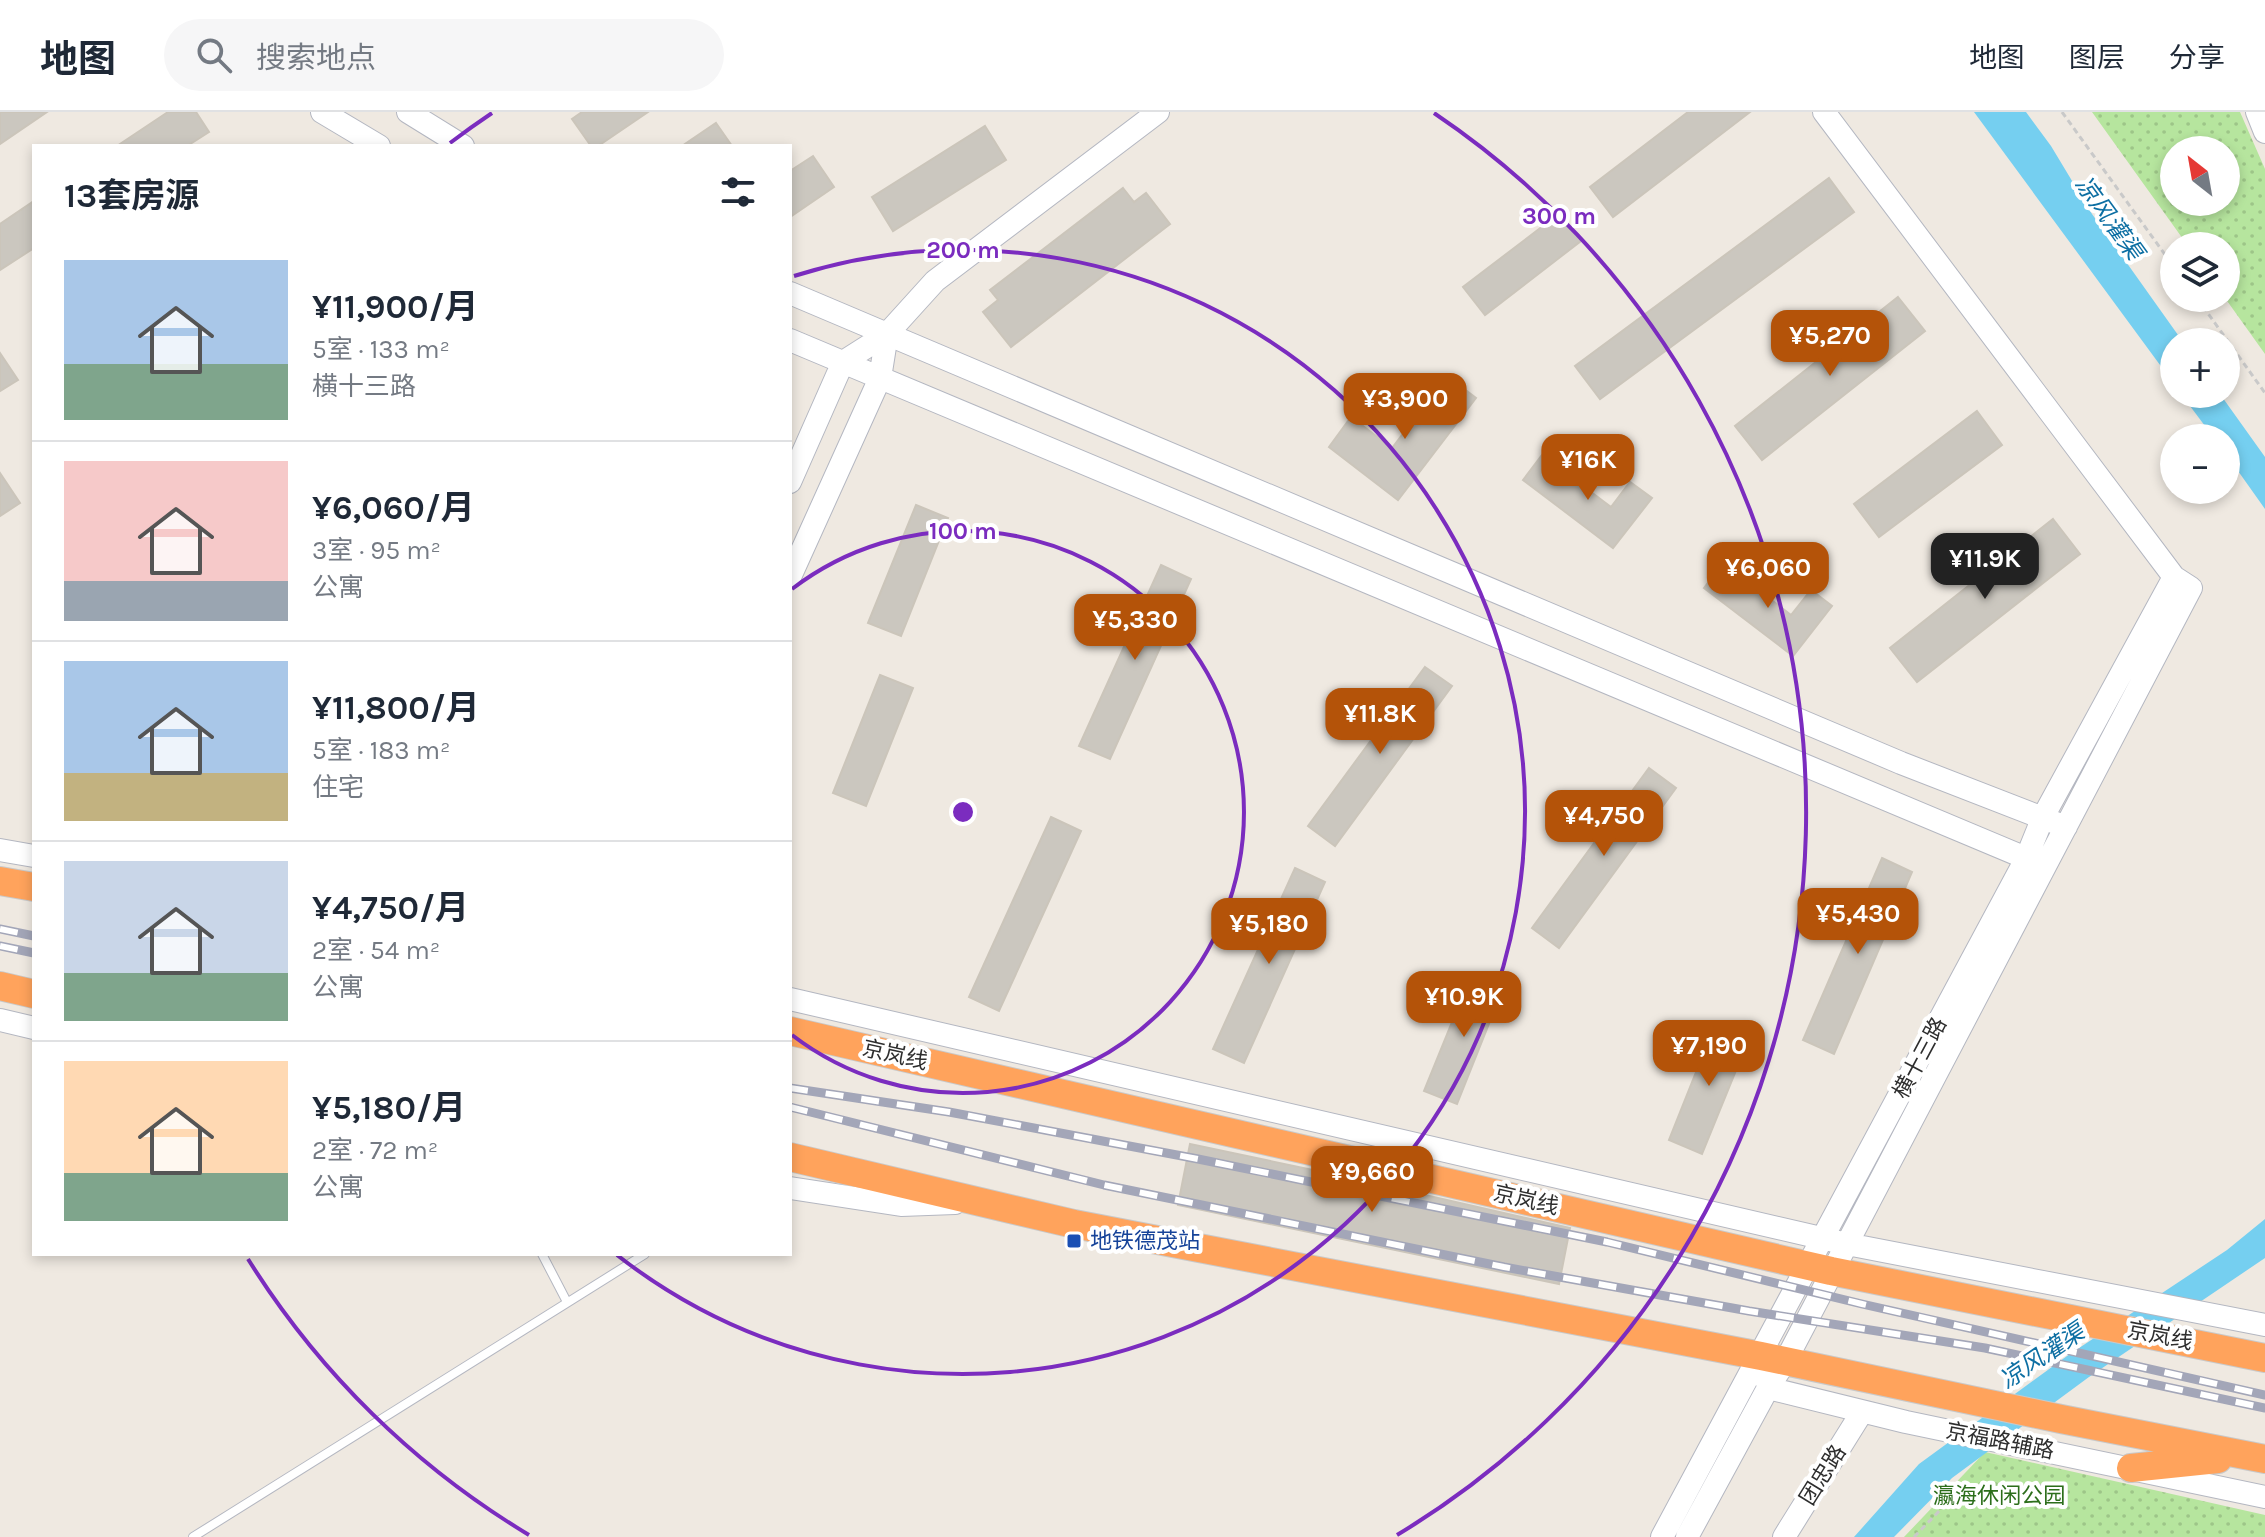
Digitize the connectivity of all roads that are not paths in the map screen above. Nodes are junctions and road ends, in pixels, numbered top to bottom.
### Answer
1 (322, 112) edge
2 (408, 112) edge
3 (1158, 112) edge
4 (1824, 112) edge
5 (2257, 112) edge
6 (2265, 132) edge
7 (376, 144) edge
8 (460, 144) edge
9 (792, 294) edge
10 (887, 334) junction
11 (792, 341) edge
12 (843, 362) junction
13 (880, 378) junction
14 (792, 477) edge
15 (792, 573) edge
16 (2183, 583) junction
17 (2043, 817) junction
18 (2066, 827) junction
19 (0, 850) edge
20 (32, 856) edge
21 (2036, 862) junction
22 (0, 881) edge
23 (32, 887) edge
24 (0, 986) edge
25 (32, 994) edge
26 (792, 999) edge
27 (0, 1020) edge
28 (32, 1028) edge
29 (792, 1031) edge
30 (792, 1157) edge
31 (792, 1188) edge
32 (981, 1201) junction
33 (1824, 1239) junction
34 (1847, 1244) junction
35 (543, 1256) edge
36 (642, 1256) edge
37 (1820, 1268) junction
38 (567, 1302) junction
39 (2265, 1325) edge
40 (2265, 1358) edge
41 (1773, 1359) junction
42 (1768, 1388) junction
43 (1862, 1412) junction
44 (2257, 1457) edge
45 (2131, 1468) junction
46 (2265, 1497) edge
47 (193, 1537) edge
48 (1662, 1537) edge
49 (1687, 1537) edge
50 (1784, 1537) edge

1 - 7 street
2 - 8 street
3 - 10 street
4 - 16 street
5 - 6 street
9 - 10 street
10 - 12 street
10 - 13 street
10 - 17 street
11 - 12 street
12 - 13 street
12 - 14 street
13 - 15 street
13 - 21 street
16 - 17 street, 横十三路
16 - 18 street, 横十三路
17 - 18 street
17 - 21 street, 横十三路
18 - 21 street, 横十三路
19 - 20 street
21 - 33 street, 横十三路
21 - 34 street, 横十三路
22 - 23 highway
24 - 25 highway
26 - 33 street
27 - 28 street
29 - 37 highway, 京岚线
30 - 32 highway
31 - 32 street
32 - 41 highway
33 - 34 street
33 - 37 street, 横十三路
34 - 37 street, 横十三路
34 - 39 street
35 - 38 lane
36 - 38 lane
37 - 40 highway, 京岚线
37 - 41 street, 横十三路
38 - 47 lane
41 - 42 street
41 - 44 highway
41 - 48 street, 横十三路
42 - 43 street, 京福路辅路
42 - 49 street
43 - 45 street, 京福路辅路
43 - 50 street, 团忠路
44 - 45 highway
45 - 46 street, 京福路辅路

